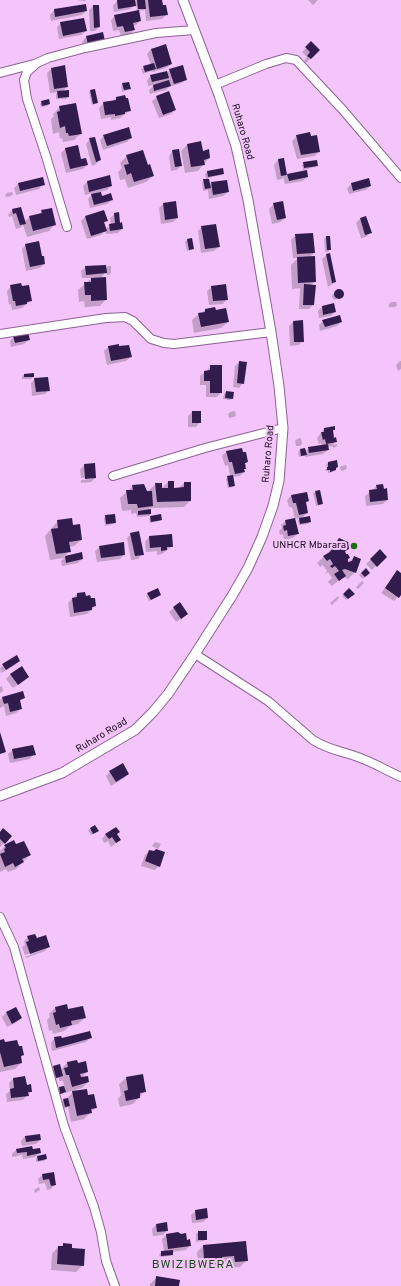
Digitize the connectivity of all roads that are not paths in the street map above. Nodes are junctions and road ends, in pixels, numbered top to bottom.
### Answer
1 (183, 0) edge
2 (194, 30) junction
3 (37, 63) junction
4 (0, 73) edge
5 (215, 85) junction
6 (401, 178) edge
7 (67, 227) dead end
8 (271, 332) junction
9 (0, 334) edge
10 (283, 428) junction
11 (113, 476) dead end
12 (195, 654) junction
13 (401, 777) edge
14 (0, 796) edge
15 (0, 917) edge
16 (115, 1286) edge

1 - 2 street, Ruharo Road
2 - 3 street
2 - 5 street, Ruharo Road
3 - 4 street
3 - 7 street
5 - 6 street
5 - 8 street, Ruharo Road
8 - 9 street
8 - 10 street, Ruharo Road
10 - 11 street
10 - 12 street, Ruharo Road
12 - 13 street
12 - 14 street, Ruharo Road
15 - 16 street

